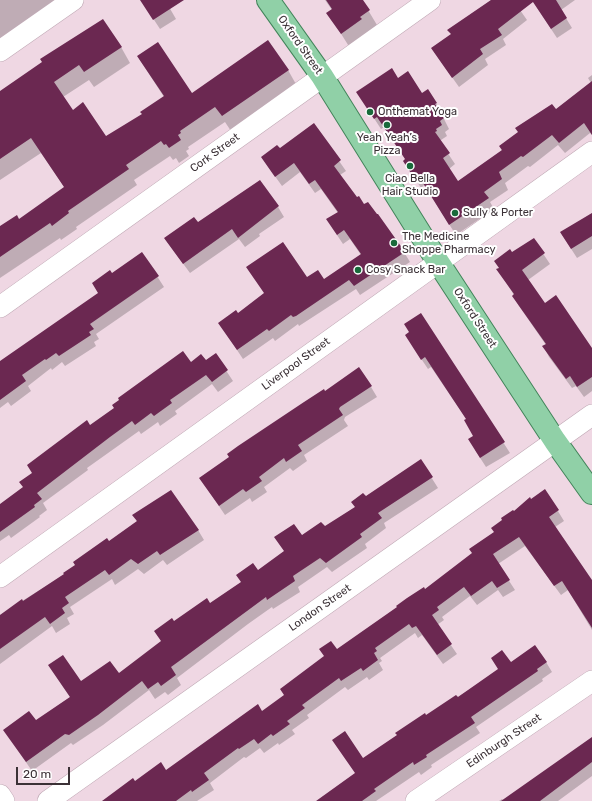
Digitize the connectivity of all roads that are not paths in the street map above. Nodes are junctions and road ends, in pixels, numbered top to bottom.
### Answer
1 (73, 0) edge
2 (268, 0) edge
3 (430, 0) edge
4 (0, 51) edge
5 (322, 76) junction
6 (592, 152) edge
7 (438, 262) junction
8 (0, 306) edge
9 (592, 415) edge
10 (555, 441) junction
11 (592, 493) edge
12 (0, 577) edge
13 (592, 681) edge
14 (0, 795) edge
15 (4, 801) edge
16 (48, 801) edge
17 (416, 801) edge

1 - 4 street
2 - 5 main road, Oxford Street
3 - 5 street, Cork Street
5 - 7 main road, Oxford Street
5 - 8 street, Cork Street
6 - 7 street, Liverpool Street
7 - 10 main road, Oxford Street
7 - 12 street, Liverpool Street
9 - 10 street, London Street
10 - 11 main road, Oxford Street
10 - 16 street, London Street
13 - 17 street, Edinburgh Street
14 - 15 street

